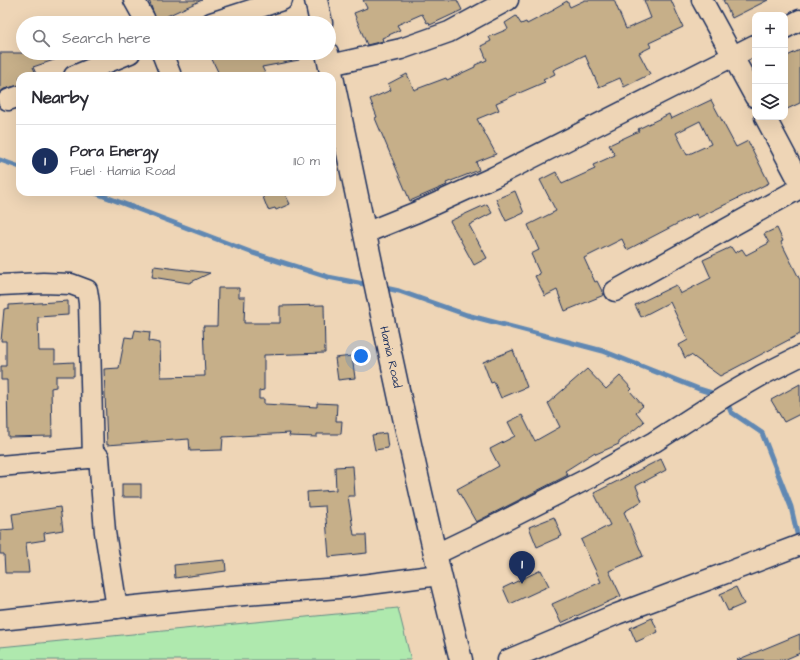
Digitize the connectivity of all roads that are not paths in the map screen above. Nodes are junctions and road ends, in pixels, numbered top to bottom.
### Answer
1 (134, 0) edge
2 (282, 0) edge
3 (316, 0) edge
4 (508, 0) edge
5 (702, 0) edge
6 (143, 16) edge
7 (233, 16) edge
8 (319, 16) edge
9 (800, 20) edge
10 (788, 26) edge
11 (752, 47) edge
12 (734, 57) junction
13 (336, 58) edge
14 (113, 60) edge
15 (165, 60) edge
16 (329, 60) edge
17 (84, 72) edge
18 (169, 72) edge
19 (332, 72) edge
20 (752, 91) edge
21 (336, 93) edge
22 (767, 120) edge
23 (800, 183) edge
24 (800, 188) edge
25 (365, 233) junction
26 (0, 285) edge
27 (615, 291) dead end
28 (800, 356) edge
29 (94, 458) junction
30 (0, 466) edge
31 (800, 545) edge
32 (438, 564) junction
33 (117, 608) junction
34 (0, 620) edge
35 (461, 660) edge
36 (508, 660) edge

1 - 6 street
2 - 7 street
3 - 8 main road
4 - 13 street
5 - 12 street
9 - 10 street
11 - 12 street
12 - 20 street
12 - 25 street
14 - 17 street
15 - 18 street
16 - 19 main road, Hamia Road
21 - 25 main road, Hamia Road
22 - 23 street
24 - 27 street
25 - 32 main road, Hamia Road
26 - 29 street
28 - 32 street
29 - 30 street
29 - 33 street
31 - 36 street
32 - 33 street
32 - 35 main road, Hamia Road
33 - 34 street

